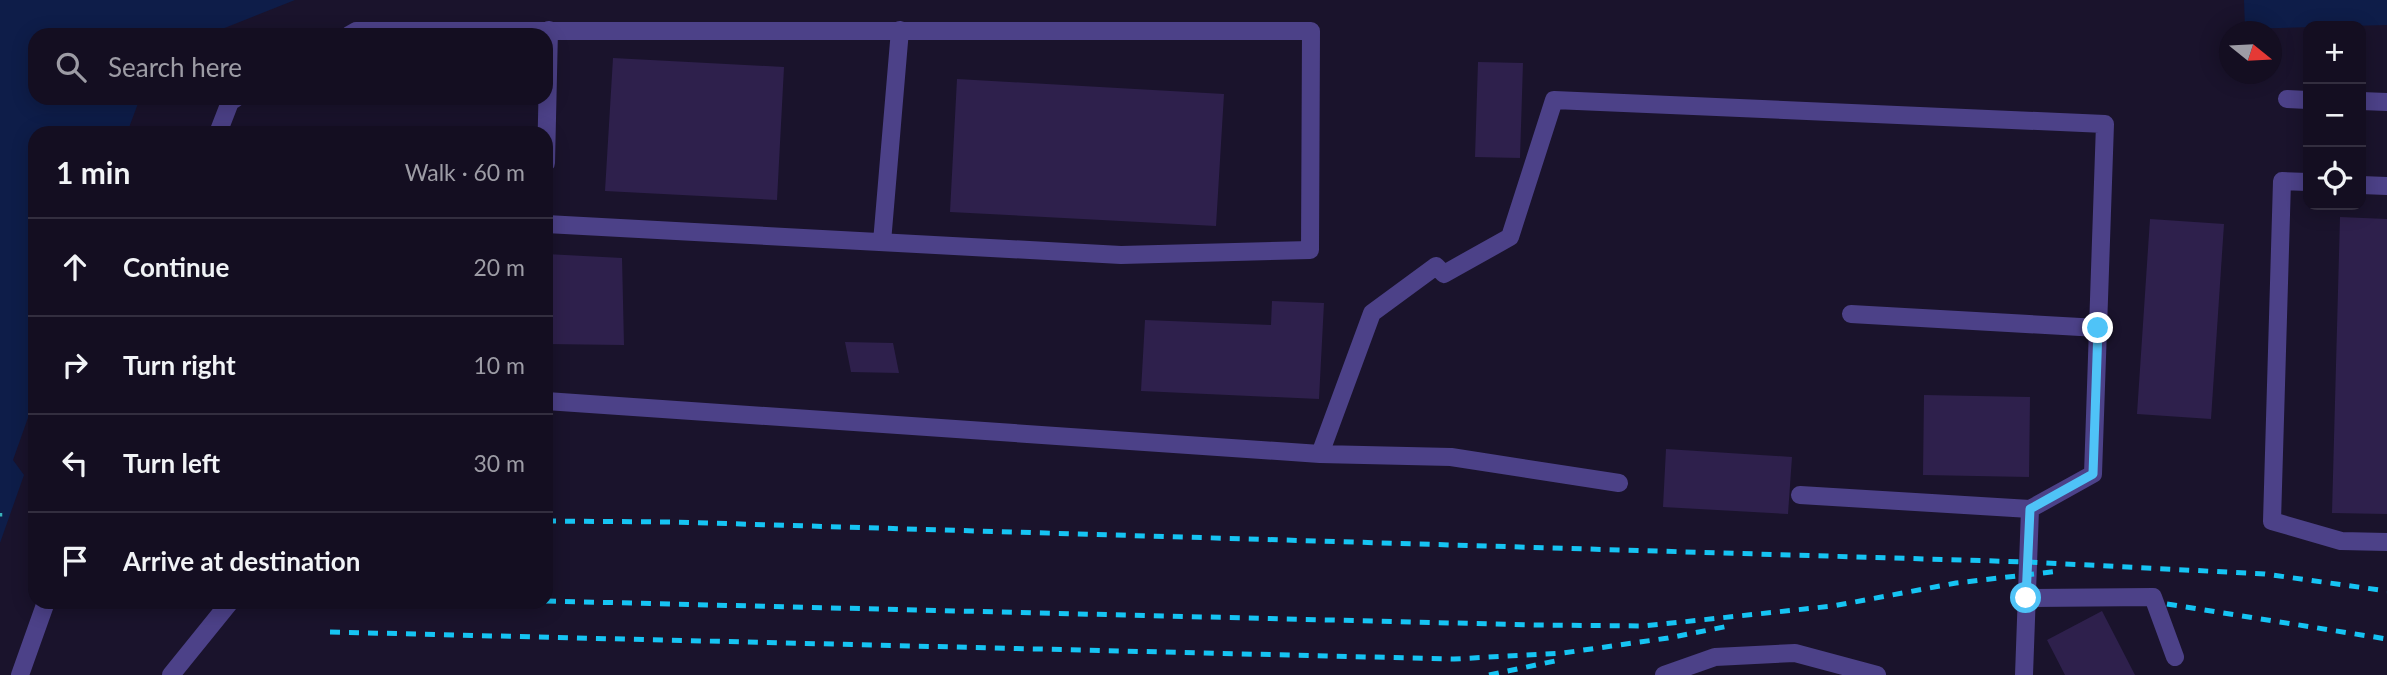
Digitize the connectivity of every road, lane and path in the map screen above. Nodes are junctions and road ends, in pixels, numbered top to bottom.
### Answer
1 (553, 30) edge
2 (900, 30) junction
3 (2287, 99) dead end
4 (2303, 100) edge
5 (2366, 101) edge
6 (2387, 102) edge
7 (229, 105) edge
8 (547, 105) edge
9 (221, 126) edge
10 (547, 126) edge
11 (2303, 182) edge
12 (2366, 185) edge
13 (2387, 186) edge
14 (553, 224) edge
15 (882, 242) junction
16 (1851, 314) dead end
17 (2098, 328) junction
18 (553, 401) edge
19 (1320, 454) junction
20 (1619, 484) dead end
21 (1800, 495) dead end
22 (2030, 509) junction
23 (2387, 542) edge
24 (2026, 598) junction
25 (44, 609) edge
26 (224, 609) edge
27 (2175, 657) dead end
28 (20, 675) edge
29 (171, 675) edge
30 (1664, 675) edge
31 (1877, 675) edge
32 (2024, 675) edge

1 - 2 street
2 - 15 street
2 - 15 street
3 - 4 street
5 - 6 street
7 - 9 street
8 - 10 street
11 - 23 street
12 - 13 street
14 - 15 street
16 - 17 street
17 - 19 street
17 - 22 street
18 - 19 street
19 - 20 street
21 - 22 street
22 - 24 street
24 - 27 street
24 - 32 street
25 - 28 street
26 - 29 street
30 - 31 street

